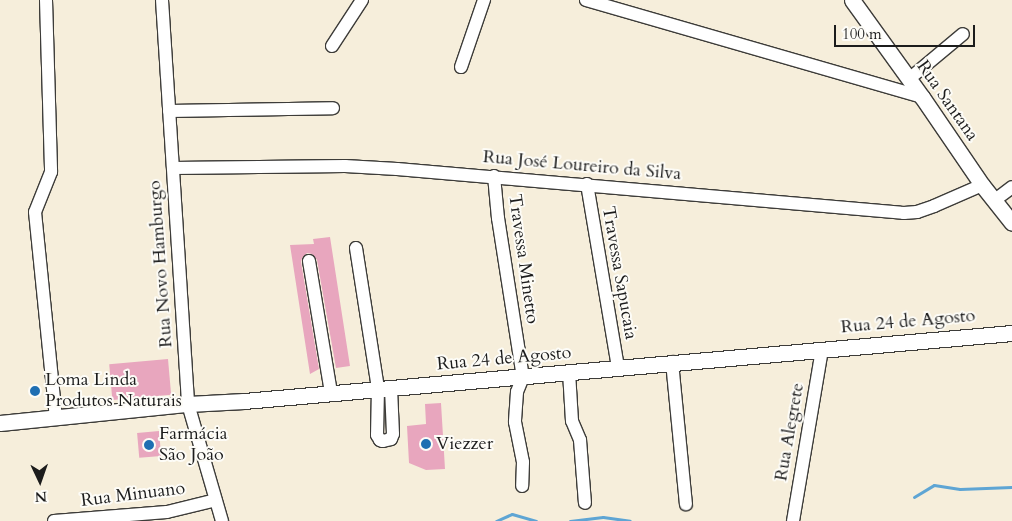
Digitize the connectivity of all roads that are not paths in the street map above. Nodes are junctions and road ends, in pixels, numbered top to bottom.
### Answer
1 (46, 0) edge
2 (162, 0) edge
3 (362, 0) edge
4 (484, 0) edge
5 (586, 0) edge
6 (852, 0) edge
7 (963, 34) dead end
8 (332, 46) dead end
9 (461, 67) dead end
10 (909, 79) junction
11 (922, 97) junction
12 (333, 108) dead end
13 (169, 111) junction
14 (173, 168) junction
15 (494, 176) junction
16 (587, 184) junction
17 (982, 185) junction
18 (1012, 187) edge
19 (995, 200) junction
20 (1012, 222) edge
21 (356, 248) dead end
22 (309, 260) dead end
23 (1012, 333) edge
24 (822, 349) junction
25 (672, 362) junction
26 (618, 366) junction
27 (570, 372) junction
28 (524, 377) junction
29 (385, 388) junction
30 (331, 393) junction
31 (188, 404) junction
32 (56, 418) junction
33 (0, 423) edge
34 (522, 486) dead end
35 (216, 500) junction
36 (585, 503) dead end
37 (686, 504) dead end
38 (167, 512) junction
39 (54, 521) edge
40 (145, 521) edge
41 (222, 521) edge
42 (792, 521) edge

1 - 32 street
2 - 13 street, Rua Novo Hamburgo
3 - 8 street
4 - 9 street
5 - 11 street
6 - 10 main road, Rua Santana
7 - 10 street
10 - 11 main road, Rua Santana
11 - 17 main road, Rua Santana
12 - 13 street
13 - 14 street, Rua Novo Hamburgo
14 - 15 street, Rua José Loureiro da Silva
14 - 31 street, Rua Novo Hamburgo
15 - 16 street, Rua José Loureiro da Silva
15 - 28 street, Travessa Minetto
16 - 17 street, Rua José Loureiro da Silva
16 - 26 street, Travessa Sapucaia
17 - 19 main road, Rua Santana
18 - 19 street
19 - 20 main road, Rua Santana
21 - 29 street
22 - 30 street
23 - 24 main road, Rua 24 de Agosto
24 - 25 main road, Rua 24 de Agosto
24 - 42 street, Rua Alegrete
25 - 26 main road, Rua 24 de Agosto
25 - 37 street
26 - 27 main road, Rua 24 de Agosto
27 - 28 main road, Rua 24 de Agosto
27 - 36 street
28 - 29 main road, Rua 24 de Agosto
28 - 34 street
29 - 30 main road, Rua 24 de Agosto
30 - 31 main road, Rua 24 de Agosto
31 - 32 main road, Rua 24 de Agosto
31 - 35 street, Rua Novo Hamburgo
32 - 33 main road, Rua 24 de Agosto
35 - 38 street, Rua Minuano
35 - 41 street, Rua Novo Hamburgo
38 - 39 street, Rua Minuano
38 - 40 street

